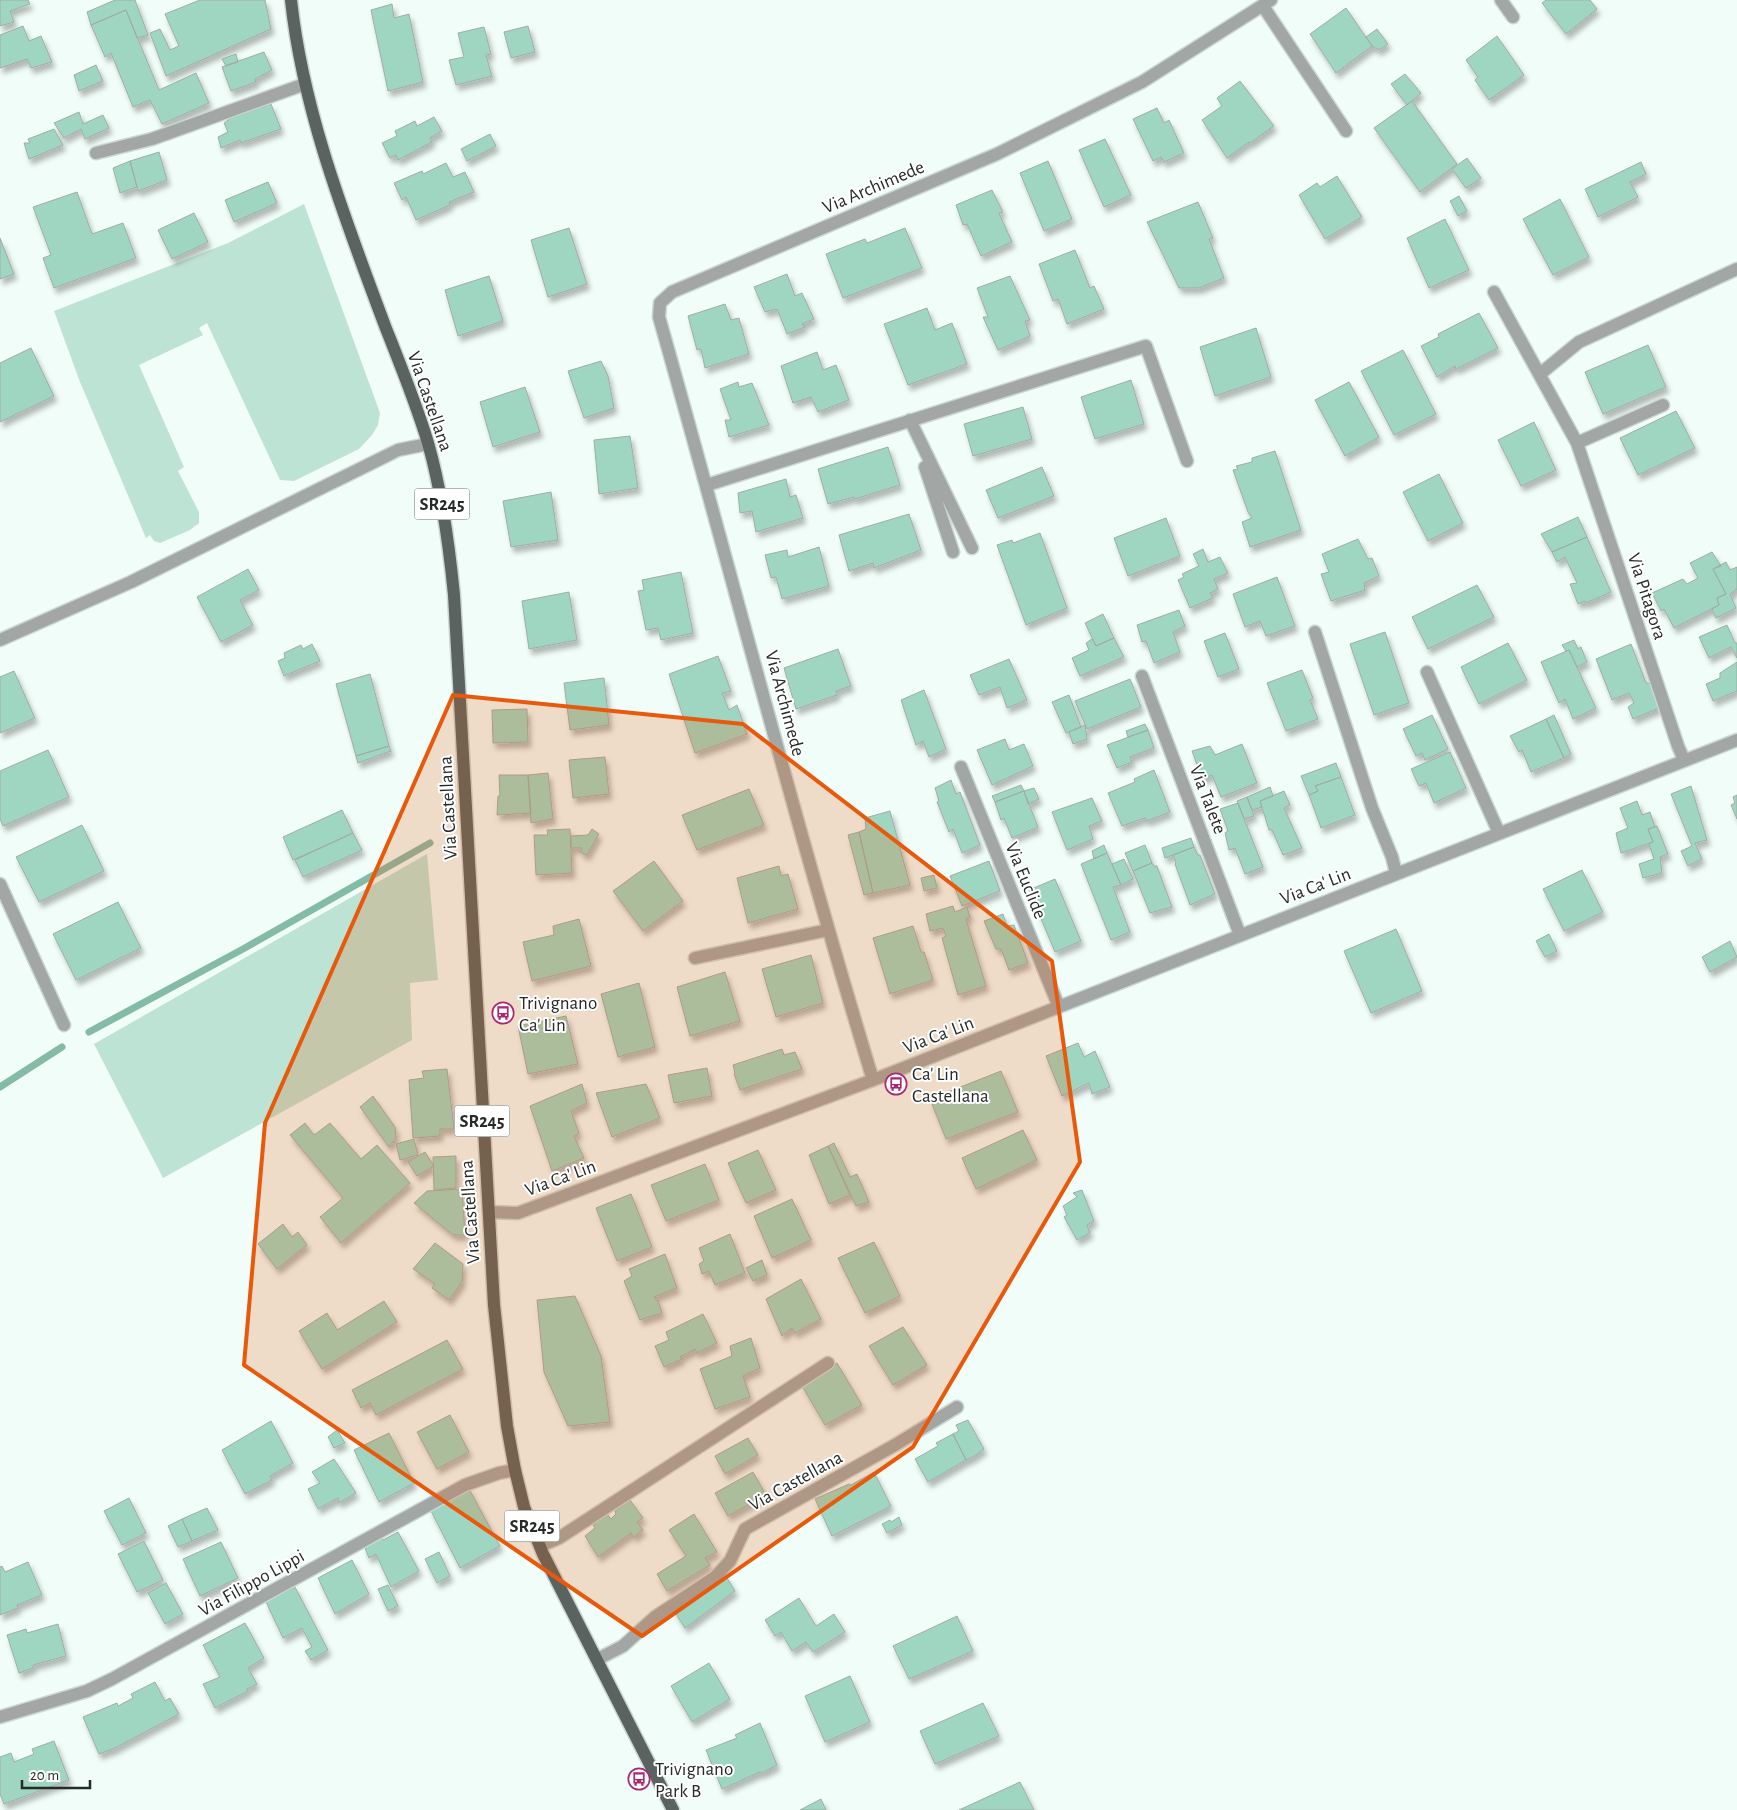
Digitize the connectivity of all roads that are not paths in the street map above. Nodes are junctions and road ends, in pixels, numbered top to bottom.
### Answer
1 (291, 0) edge
2 (1502, 0) edge
3 (1267, 3) edge
4 (1513, 17) dead end
5 (305, 84) junction
6 (1346, 131) dead end
7 (96, 153) dead end
8 (1737, 269) edge
9 (1494, 292) dead end
10 (1540, 374) junction
11 (1663, 405) dead end
12 (910, 420) junction
13 (1577, 443) junction
14 (428, 444) junction
15 (1187, 461) dead end
16 (707, 485) junction
17 (972, 548) dead end
18 (953, 552) dead end
19 (1315, 632) dead end
20 (0, 640) edge
21 (1427, 672) dead end
22 (1142, 676) dead end
23 (1737, 740) edge
24 (1684, 760) junction
25 (961, 767) dead end
26 (1499, 833) junction
27 (1396, 873) junction
28 (0, 884) edge
29 (828, 930) junction
30 (1240, 935) junction
31 (695, 958) dead end
32 (1059, 1007) junction
33 (64, 1025) dead end
34 (873, 1080) junction
35 (489, 1212) junction
36 (828, 1363) dead end
37 (957, 1407) dead end
38 (515, 1470) junction
39 (540, 1546) junction
40 (598, 1659) junction
41 (0, 1716) edge
42 (673, 1810) edge

1 - 5 main road, Via Castellana / SR245
2 - 4 street
3 - 6 street, Via Archimede
3 - 16 street, Via Archimede
5 - 7 street
5 - 14 main road, Via Castellana / SR245
8 - 10 street
9 - 10 street, Via Pitagora
10 - 13 street, Via Pitagora
11 - 13 street
12 - 15 street
12 - 16 street
12 - 17 street
12 - 18 street
13 - 24 street, Via Pitagora
14 - 20 street
14 - 35 main road, Via Castellana / SR245
16 - 29 street, Via Archimede
19 - 27 street
21 - 26 street
22 - 30 street, Via Talete
23 - 24 street, Via Ca' Lin
24 - 26 street, Via Ca' Lin
25 - 32 street, Via Euclide
26 - 27 street, Via Ca' Lin
27 - 30 street, Via Ca' Lin
28 - 33 street
29 - 31 street
29 - 34 street, Via Archimede
30 - 32 street, Via Ca' Lin
32 - 34 street, Via Ca' Lin
34 - 35 street, Via Ca' Lin
35 - 38 main road, Via Castellana / SR245
36 - 39 street
37 - 40 street, Via Castellana
38 - 39 main road, Via Castellana / SR245
38 - 41 street, Via Filippo Lippi
39 - 40 main road, Via Castellana / SR245
40 - 42 main road, Via Castellana / SR245

